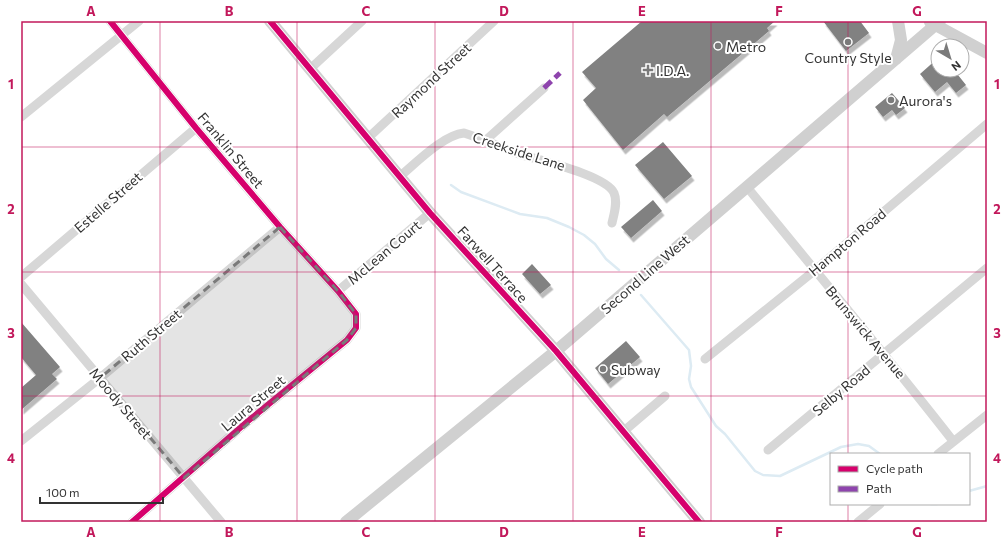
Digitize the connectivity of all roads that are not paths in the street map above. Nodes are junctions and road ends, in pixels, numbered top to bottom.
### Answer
1 (110, 21) edge
2 (139, 21) edge
3 (270, 21) edge
4 (362, 21) edge
5 (494, 21) edge
6 (898, 21) edge
7 (935, 22) edge
8 (122, 35) junction
9 (987, 53) edge
10 (896, 59) junction
11 (310, 69) junction
12 (544, 88) dead end
13 (23, 111) edge
14 (987, 124) edge
15 (196, 128) junction
16 (368, 138) junction
17 (486, 140) junction
18 (399, 176) junction
19 (747, 187) junction
20 (430, 213) junction
21 (612, 223) dead end
22 (280, 227) junction
23 (987, 268) edge
24 (814, 271) junction
25 (21, 277) edge
26 (21, 284) edge
27 (338, 291) junction
28 (556, 351) junction
29 (885, 353) junction
30 (705, 359) dead end
31 (100, 378) junction
32 (665, 396) dead end
33 (987, 415) edge
34 (624, 431) junction
35 (21, 441) edge
36 (953, 441) junction
37 (768, 450) dead end
38 (939, 453) edge
39 (184, 478) junction
40 (879, 505) edge
41 (132, 522) edge
42 (221, 522) edge
43 (346, 522) edge
44 (699, 522) edge
45 (858, 522) edge

1 - 8 street, Franklin Street
2 - 8 street
3 - 11 main road, Farwell Terrace
4 - 11 street
5 - 16 street, Raymond Street
6 - 10 main road
7 - 9 main road
7 - 10 main road, Second Line West
8 - 13 street
8 - 15 street, Franklin Street
10 - 19 main road, Second Line West
11 - 16 main road, Farwell Terrace
12 - 17 street
14 - 24 street, Hampton Road
15 - 22 street, Franklin Street
15 - 25 street, Estelle Street
16 - 18 main road, Farwell Terrace
17 - 18 street, Creekside Lane
17 - 21 street, Creekside Lane
18 - 20 main road, Farwell Terrace
19 - 24 street, Brunswick Avenue
19 - 28 main road, Second Line West
20 - 27 street, McLean Court
20 - 28 main road, Farwell Terrace
22 - 27 street, Franklin Street
22 - 31 street, Ruth Street
23 - 29 street, Selby Road
24 - 29 street, Brunswick Avenue
24 - 30 street, Hampton Road
26 - 31 street, Moody Street
27 - 39 street, Laura Street
28 - 34 main road, Farwell Terrace
28 - 43 main road, Second Line West
29 - 36 street, Brunswick Avenue
29 - 37 street, Selby Road
31 - 35 street, Ruth Street
31 - 39 street, Moody Street
32 - 34 street
33 - 36 street
34 - 44 main road, Farwell Terrace
36 - 38 street
39 - 41 street, Laura Street
39 - 42 street, Moody Street
40 - 45 street

